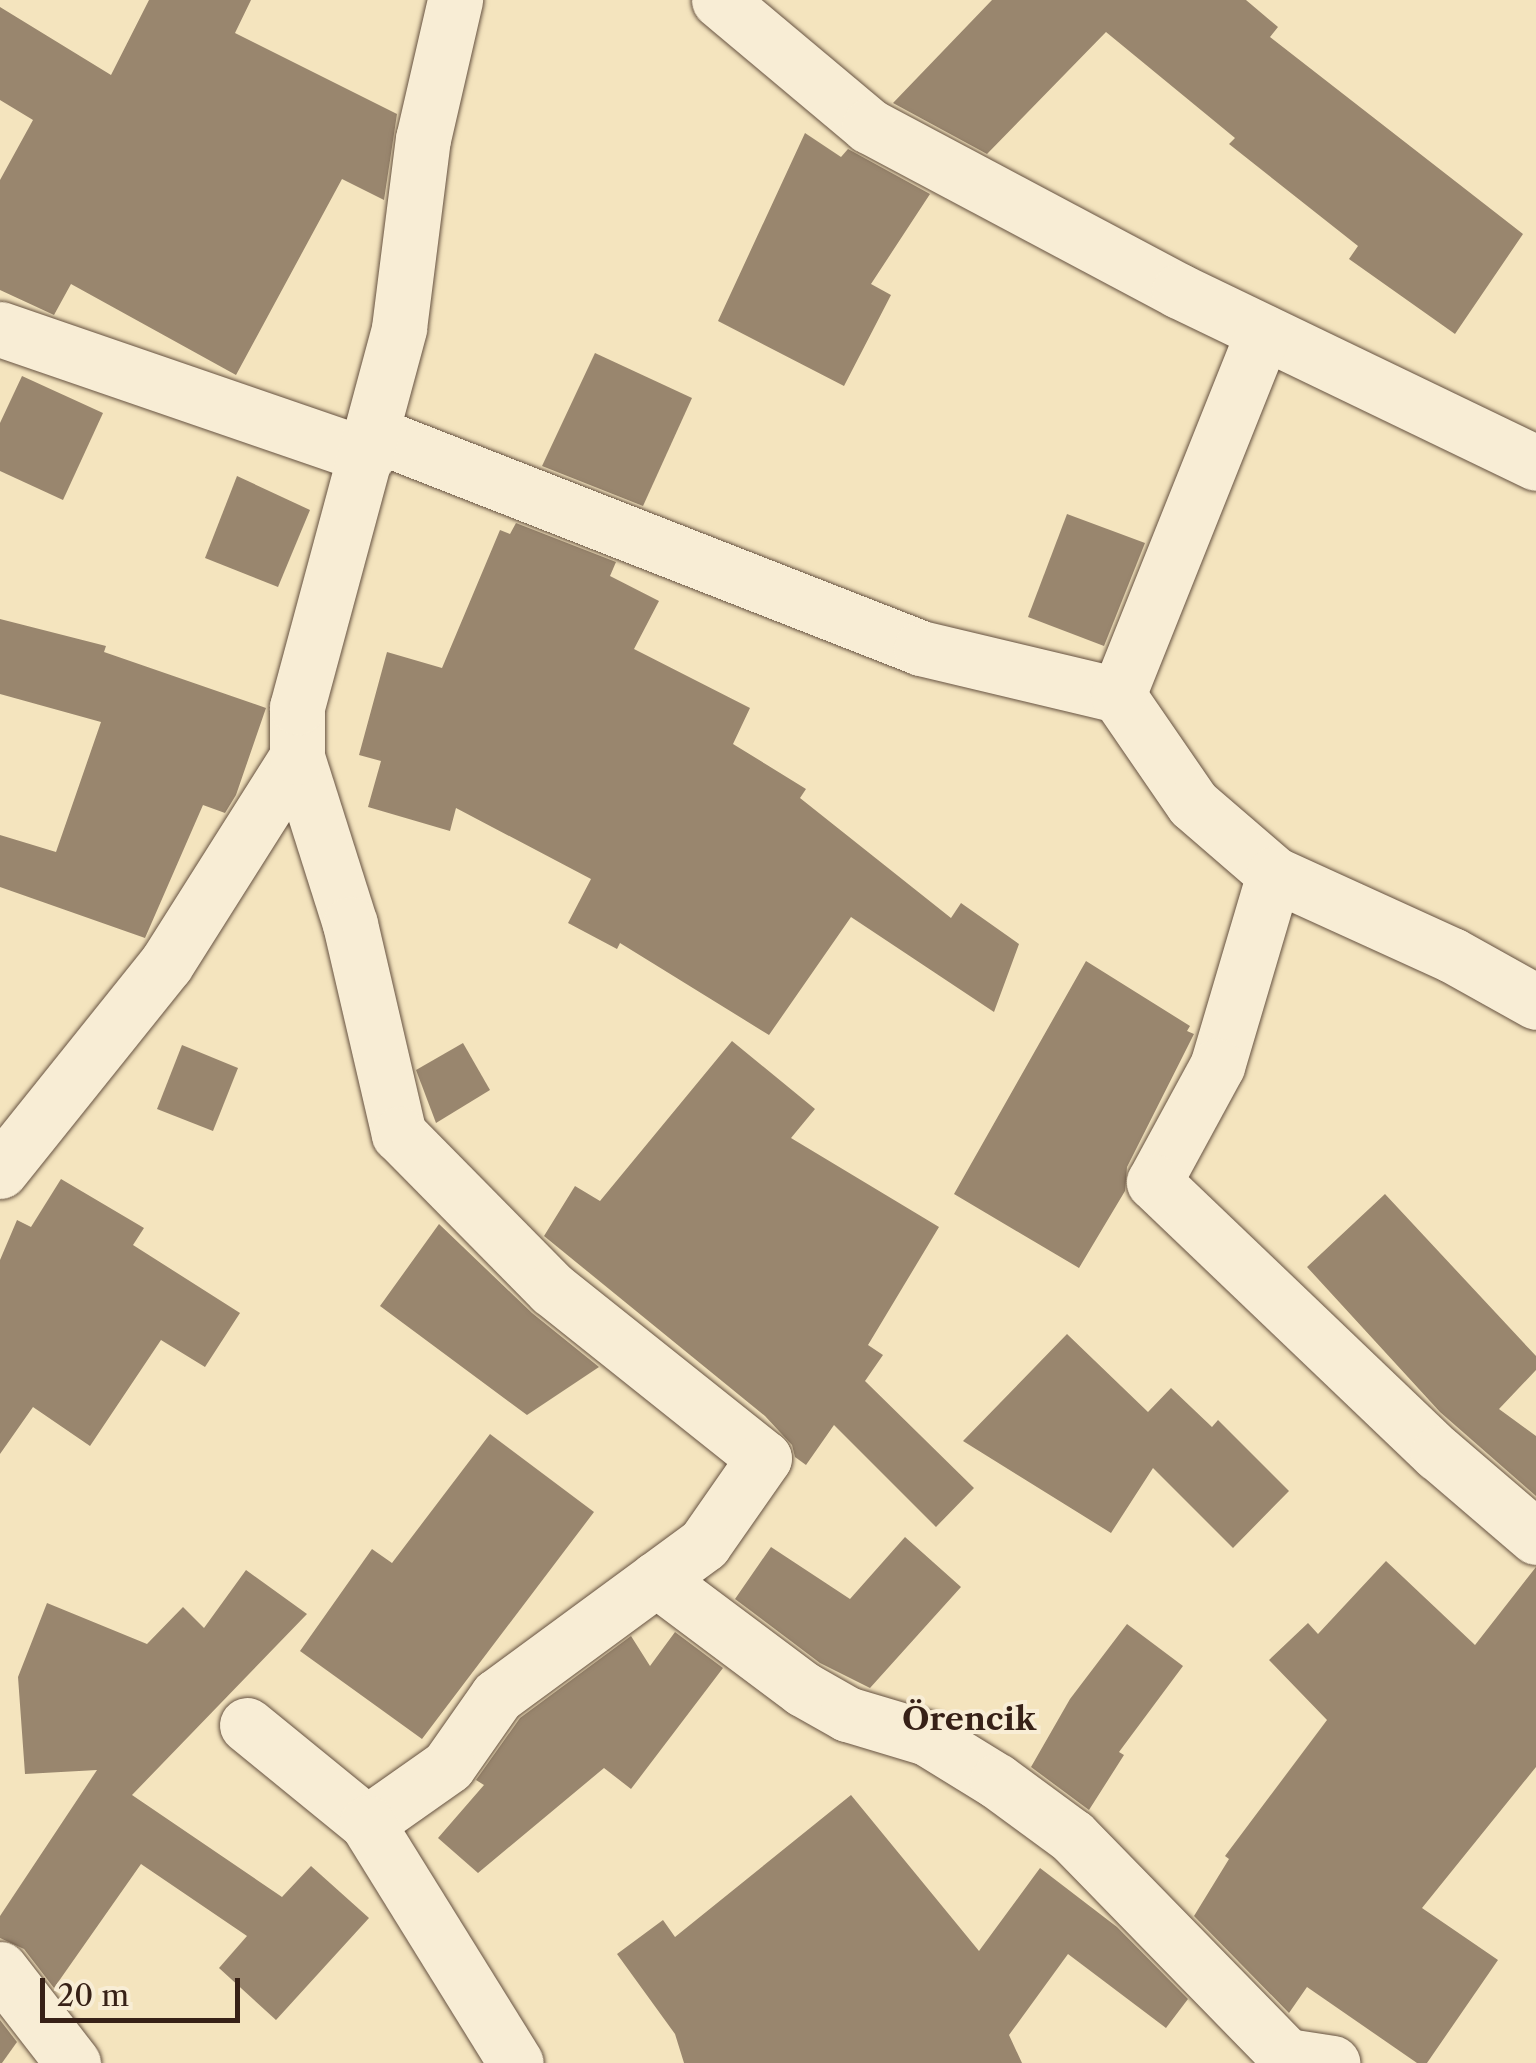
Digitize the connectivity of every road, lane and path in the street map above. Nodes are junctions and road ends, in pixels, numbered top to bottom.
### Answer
1 (455, 0) edge
2 (719, 0) edge
3 (0, 329) edge
4 (1262, 332) junction
5 (371, 445) junction
6 (1536, 462) edge
7 (1118, 695) junction
8 (298, 757) junction
9 (1274, 874) junction
10 (1536, 1002) edge
11 (0, 1171) edge
12 (1536, 1537) edge
13 (656, 1579) junction
14 (246, 1725) dead end
15 (367, 1823) junction
16 (0, 1969) edge
17 (73, 2063) edge
18 (516, 2063) edge
19 (1332, 2063) edge

1 - 5 street
2 - 4 street
3 - 5 street
4 - 6 street
4 - 7 street
5 - 7 street
5 - 8 street
7 - 9 street
8 - 11 street
8 - 13 street
9 - 10 street
9 - 12 street
13 - 15 street
13 - 19 street
14 - 15 street
15 - 18 street
16 - 17 street

